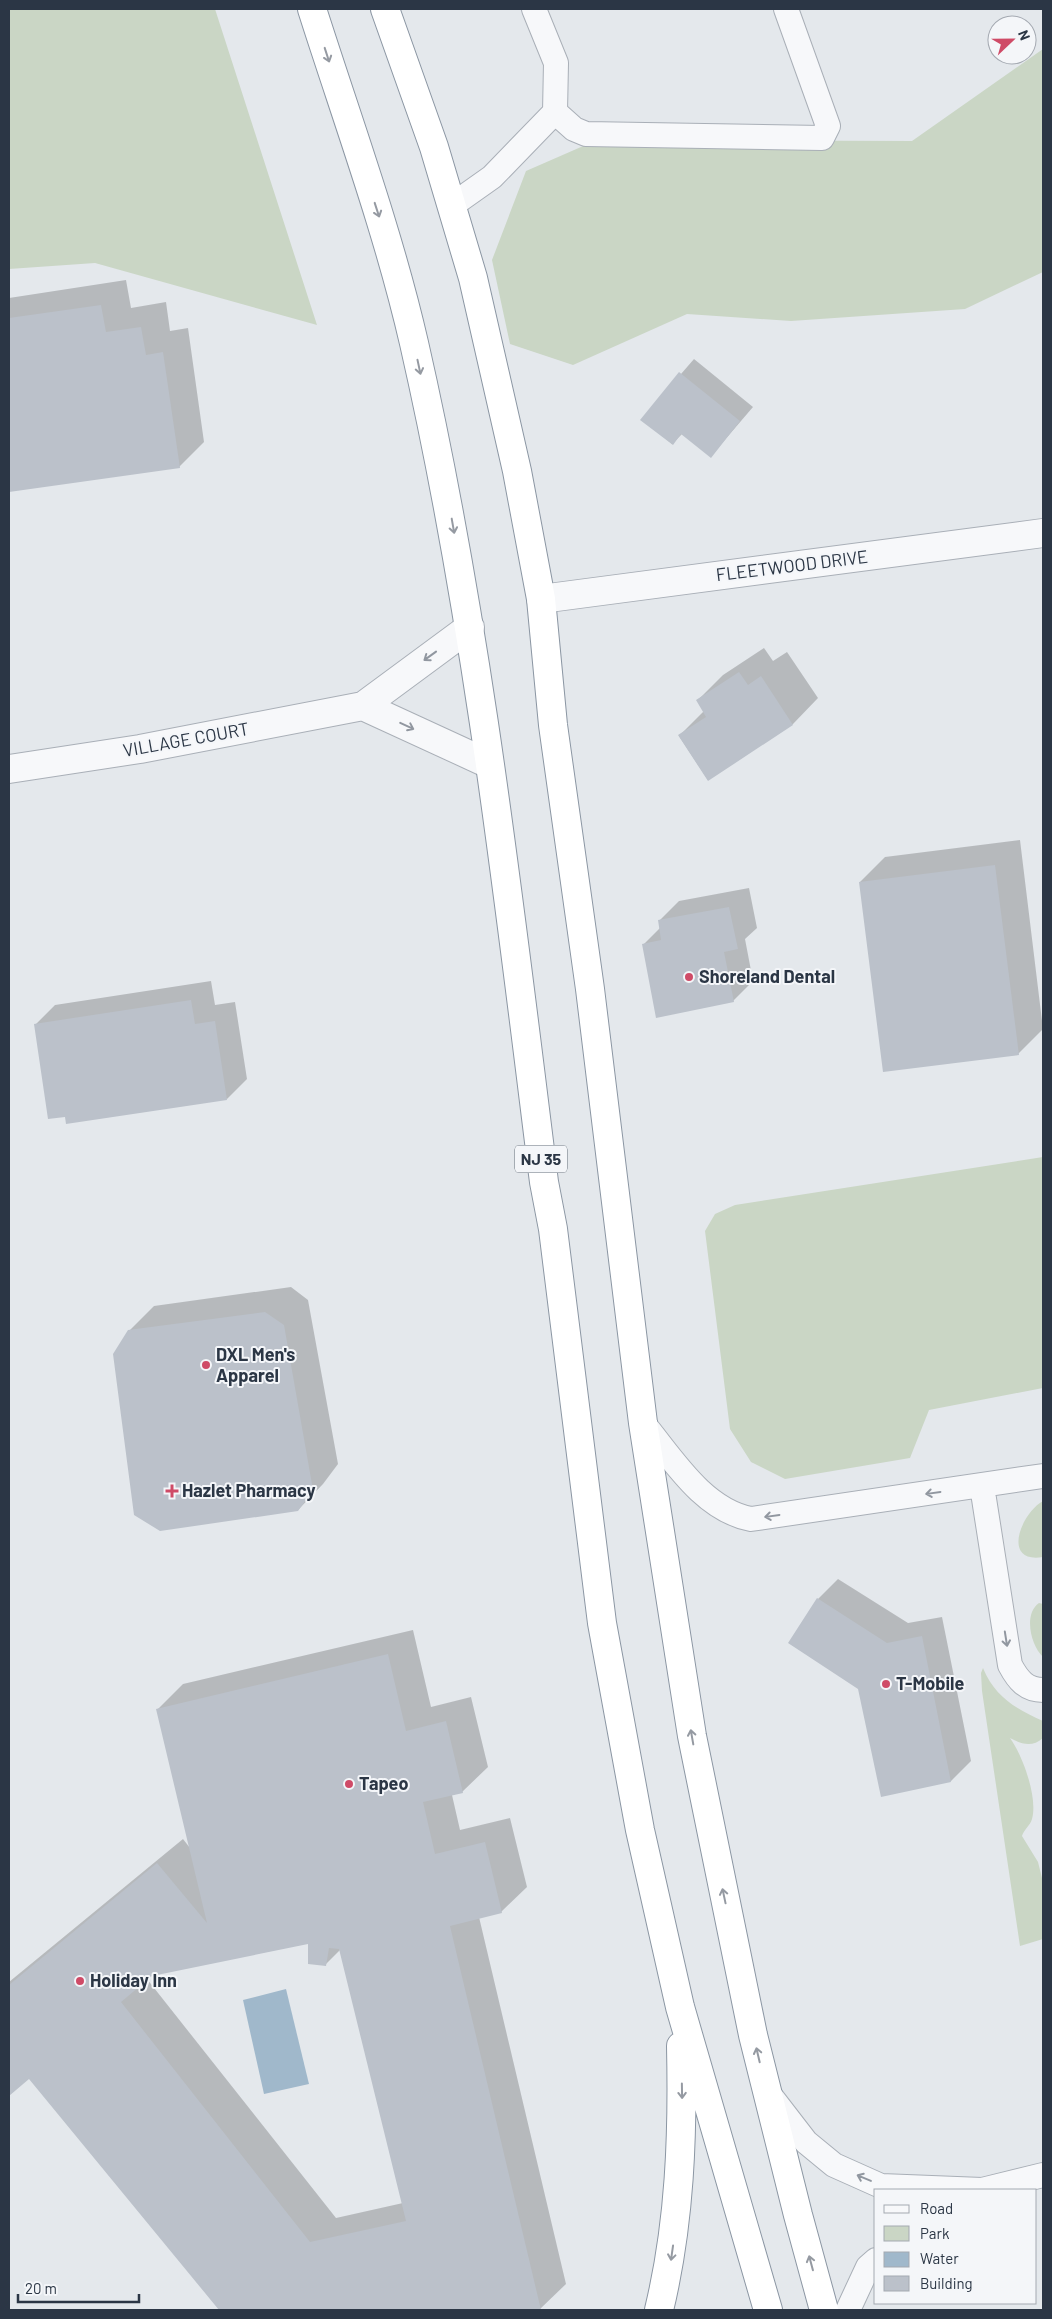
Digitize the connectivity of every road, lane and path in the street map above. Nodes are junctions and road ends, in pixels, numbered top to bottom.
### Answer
1 (312, 9) edge
2 (385, 9) edge
3 (534, 9) edge
4 (786, 9) edge
5 (555, 112) junction
6 (452, 206) junction
7 (1043, 532) edge
8 (541, 599) junction
9 (470, 627) junction
10 (363, 706) junction
11 (488, 764) junction
12 (9, 769) edge
13 (643, 1423) junction
14 (1043, 1476) edge
15 (982, 1486) junction
16 (1043, 1690) edge
17 (680, 2007) junction
18 (766, 2090) junction
19 (1043, 2175) edge
20 (956, 2189) edge
21 (985, 2189) edge
22 (874, 2262) edge
23 (659, 2310) edge
24 (768, 2310) edge
25 (824, 2310) edge
26 (848, 2310) edge

1 -> 9 highway, NJ 35
2 - 6 highway
3 - 5 lane
4 - 5 lane
5 - 6 lane
6 - 8 highway
7 - 8 street, FLEETWOOD DRIVE
8 - 13 highway
9 -> 10 street, VILLAGE COURT
9 - 11 highway, NJ 35
10 -> 11 street
10 - 12 street, VILLAGE COURT
11 - 17 highway, NJ 35
15 -> 13 lane
18 -> 13 highway
14 - 15 lane
15 -> 16 lane
17 -> 23 highway
17 - 24 highway, NJ 35
20 -> 18 lane
25 -> 18 highway
19 - 21 lane
22 - 26 lane

